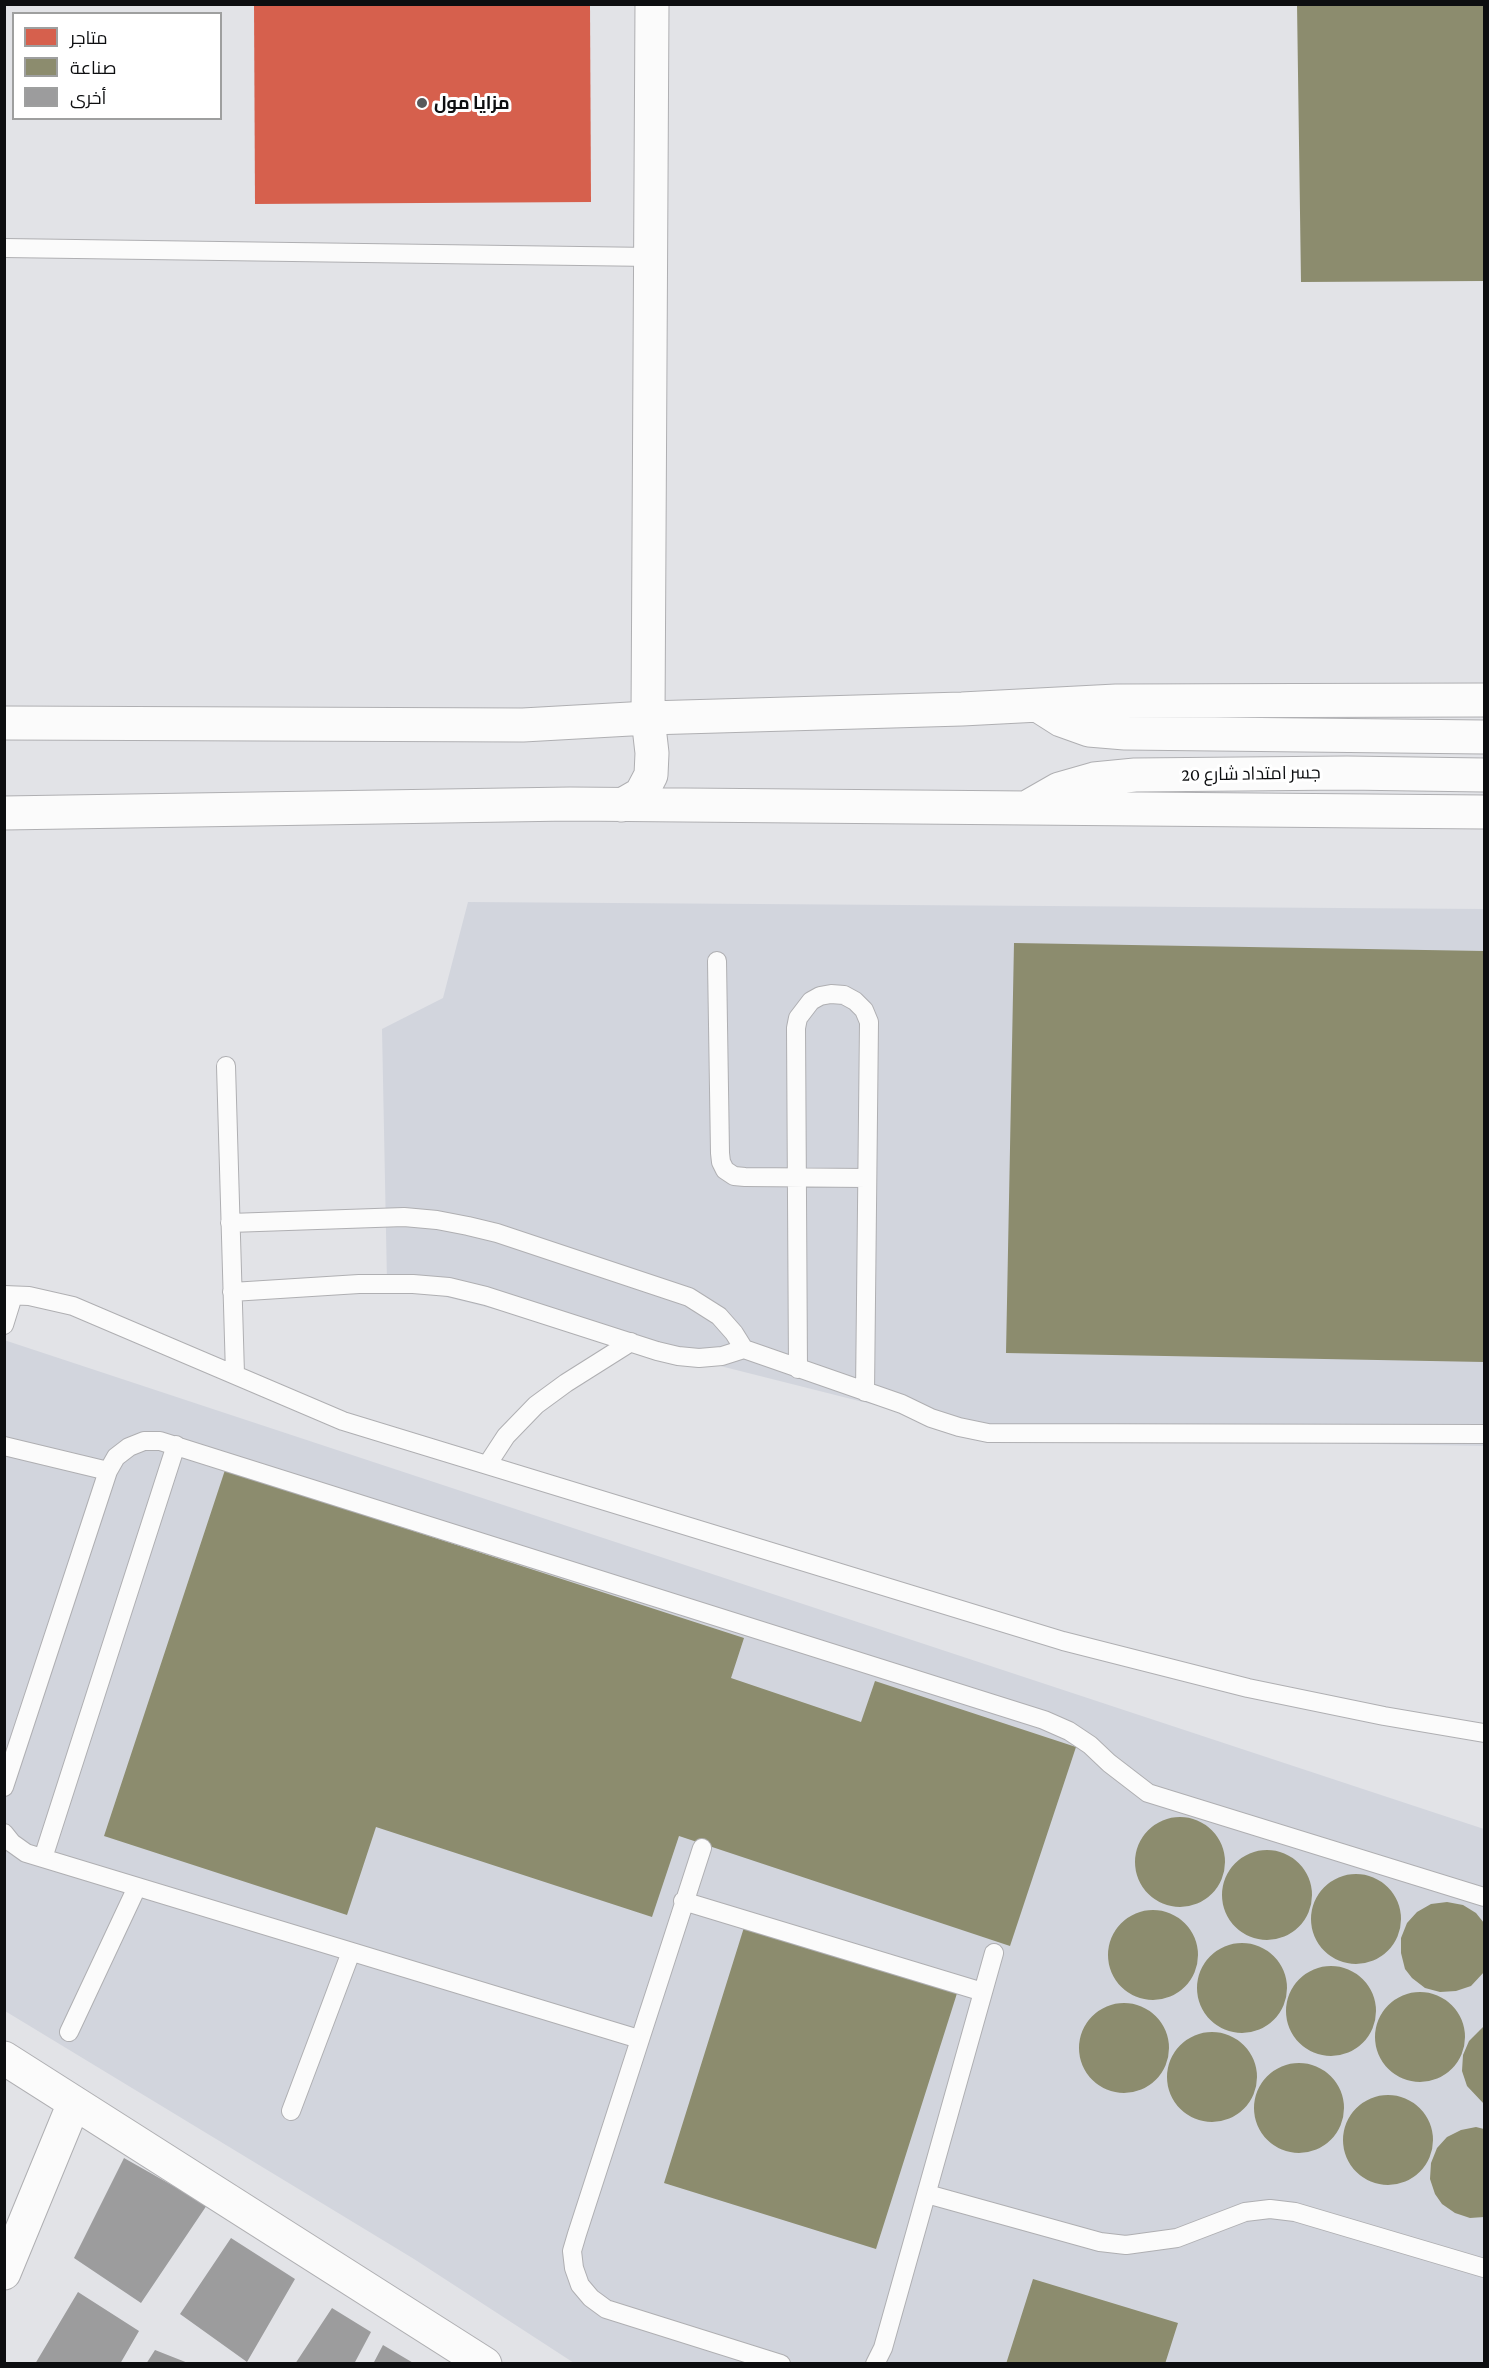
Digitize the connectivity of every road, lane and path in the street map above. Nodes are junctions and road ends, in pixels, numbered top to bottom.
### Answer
1 (652, 4) edge
2 (4, 248) edge
3 (652, 257) junction
4 (1485, 700) edge
5 (1036, 704) junction
6 (648, 718) junction
7 (4, 723) edge
8 (1485, 737) edge
9 (1485, 775) edge
10 (622, 805) junction
11 (1024, 808) junction
12 (1485, 812) edge
13 (4, 813) edge
14 (717, 961) dead end
15 (226, 1066) dead end
16 (797, 1178) junction
17 (867, 1178) junction
18 (231, 1223) junction
19 (232, 1292) junction
20 (9, 1295) edge
21 (4, 1325) edge
22 (631, 1342) junction
23 (744, 1349) junction
24 (798, 1369) junction
25 (235, 1374) junction
26 (865, 1392) junction
27 (1485, 1434) edge
28 (176, 1445) junction
29 (4, 1446) edge
30 (486, 1466) junction
31 (108, 1471) junction
32 (1485, 1733) edge
33 (4, 1787) edge
34 (4, 1833) edge
35 (702, 1848) dead end
36 (43, 1858) junction
37 (137, 1887) junction
38 (1485, 1897) edge
39 (683, 1901) junction
40 (351, 1952) junction
41 (994, 1953) dead end
42 (983, 1992) junction
43 (69, 2032) dead end
44 (639, 2039) junction
45 (4, 2058) edge
46 (74, 2103) junction
47 (291, 2111) dead end
48 (927, 2194) junction
49 (1485, 2268) edge
50 (4, 2272) edge
51 (485, 2364) edge
52 (781, 2364) edge
53 (875, 2364) edge

1 - 3 main road
2 - 3 lane
3 - 6 main road
4 - 5 main road
5 - 6 main road
5 - 8 main road
6 - 7 main road
6 - 10 main road
9 - 11 main road, جسر امتداد شارع 20
10 - 11 main road
10 - 13 main road
11 - 12 main road
14 - 16 lane
15 - 18 lane
16 - 17 lane
16 - 17 lane
16 - 24 lane
17 - 26 lane
18 - 19 lane
18 - 23 lane
19 - 22 lane
19 - 25 lane
20 - 21 lane
20 - 25 lane
22 - 23 lane
22 - 30 lane
23 - 24 lane
24 - 26 lane
25 - 30 lane
26 - 27 lane
28 - 31 lane
28 - 36 lane
28 - 38 lane
29 - 31 lane
30 - 32 lane
31 - 33 lane
34 - 36 lane
35 - 39 lane
36 - 37 lane
37 - 40 lane
37 - 43 lane
39 - 42 lane
39 - 44 lane
40 - 44 lane
40 - 47 lane
41 - 42 lane
42 - 48 lane
44 - 52 lane
45 - 46 main road
46 - 50 main road
46 - 51 main road
48 - 49 lane
48 - 53 lane

